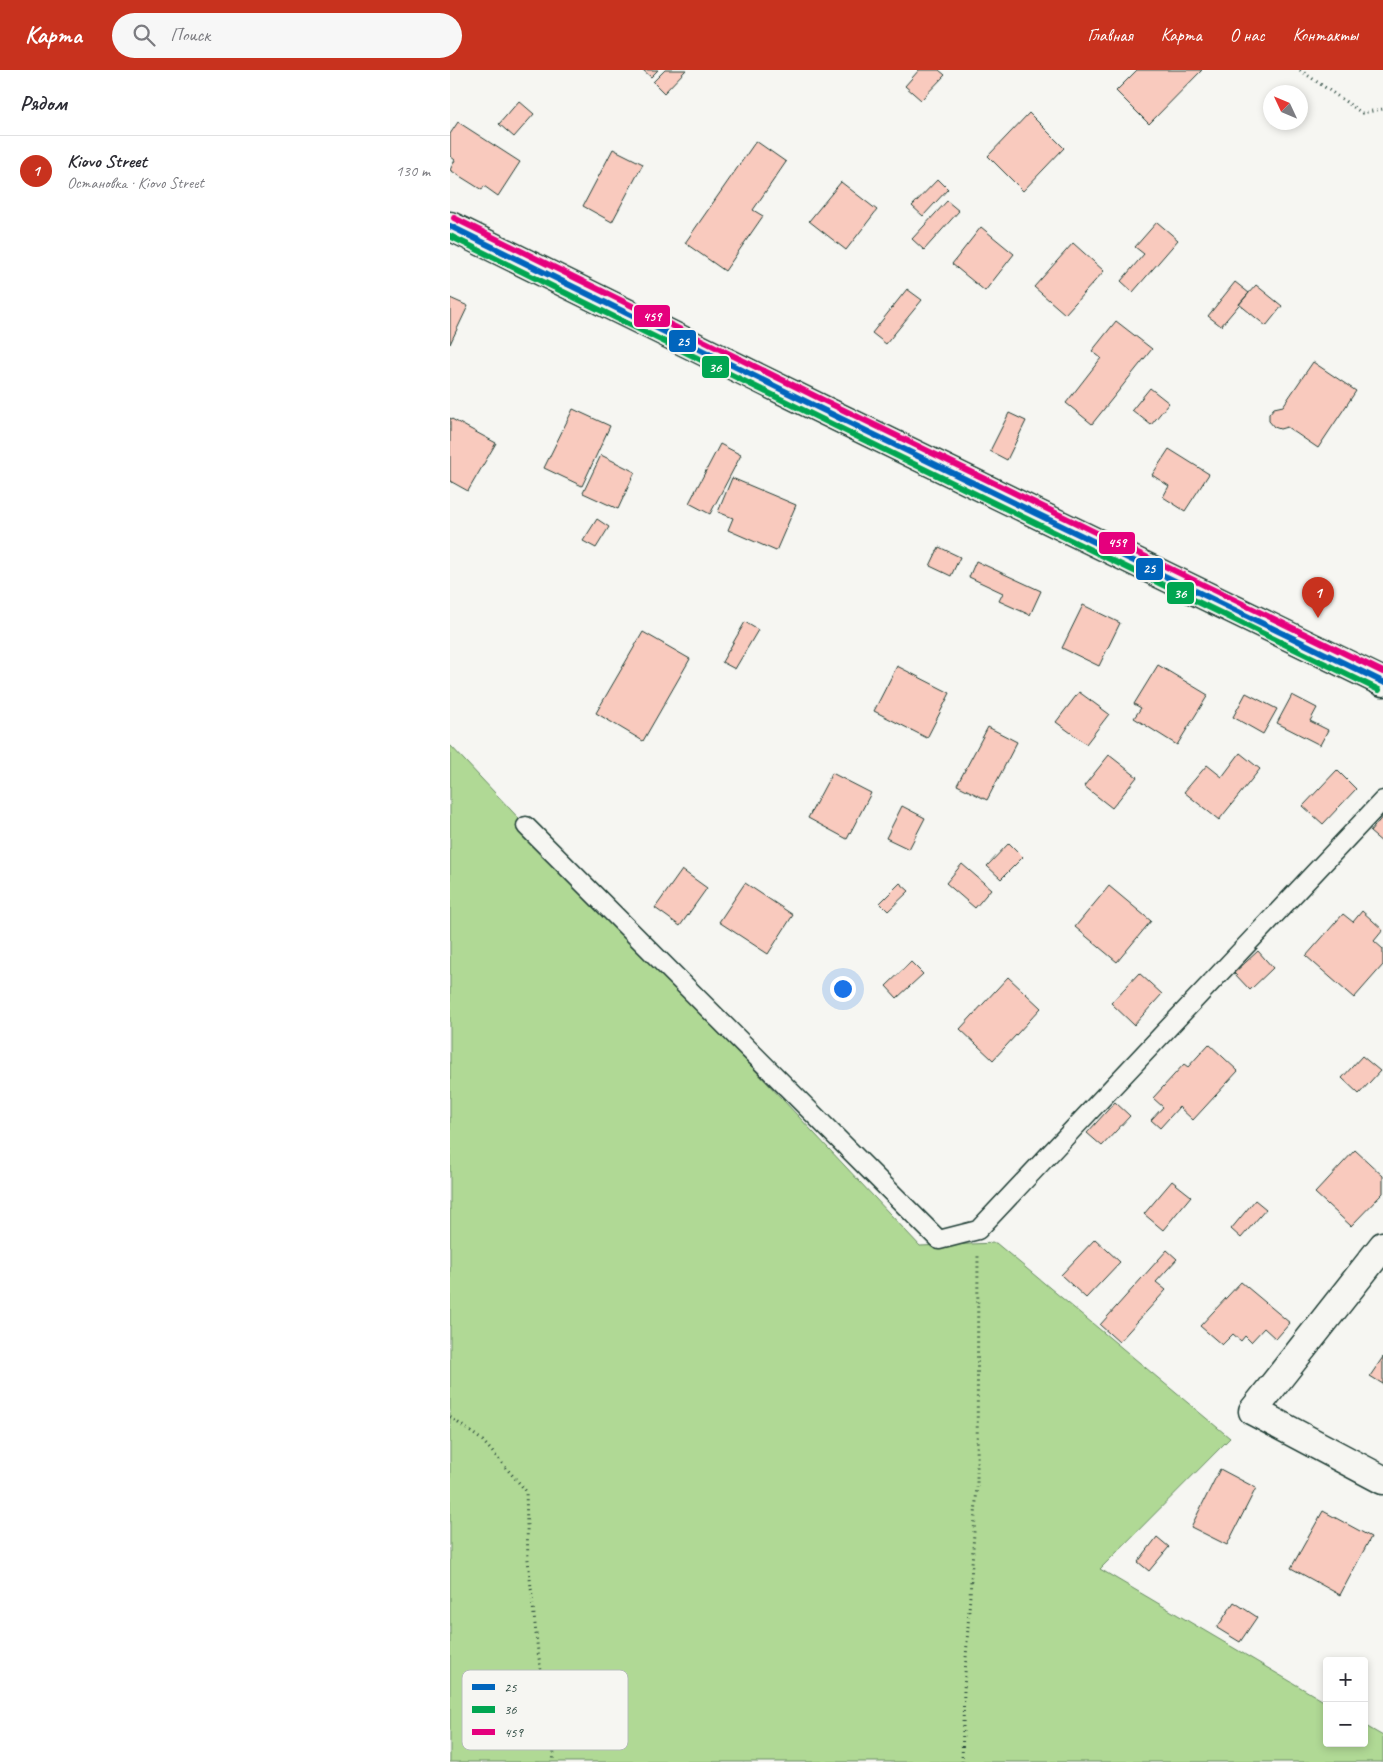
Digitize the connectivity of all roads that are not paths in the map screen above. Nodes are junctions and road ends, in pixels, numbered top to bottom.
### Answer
1 (450, 226) edge
2 (1383, 682) edge
3 (1383, 800) edge
4 (526, 826) dead end
5 (1383, 1246) edge
6 (1383, 1480) edge

1 - 2 main road
3 - 4 lane
5 - 6 main road

